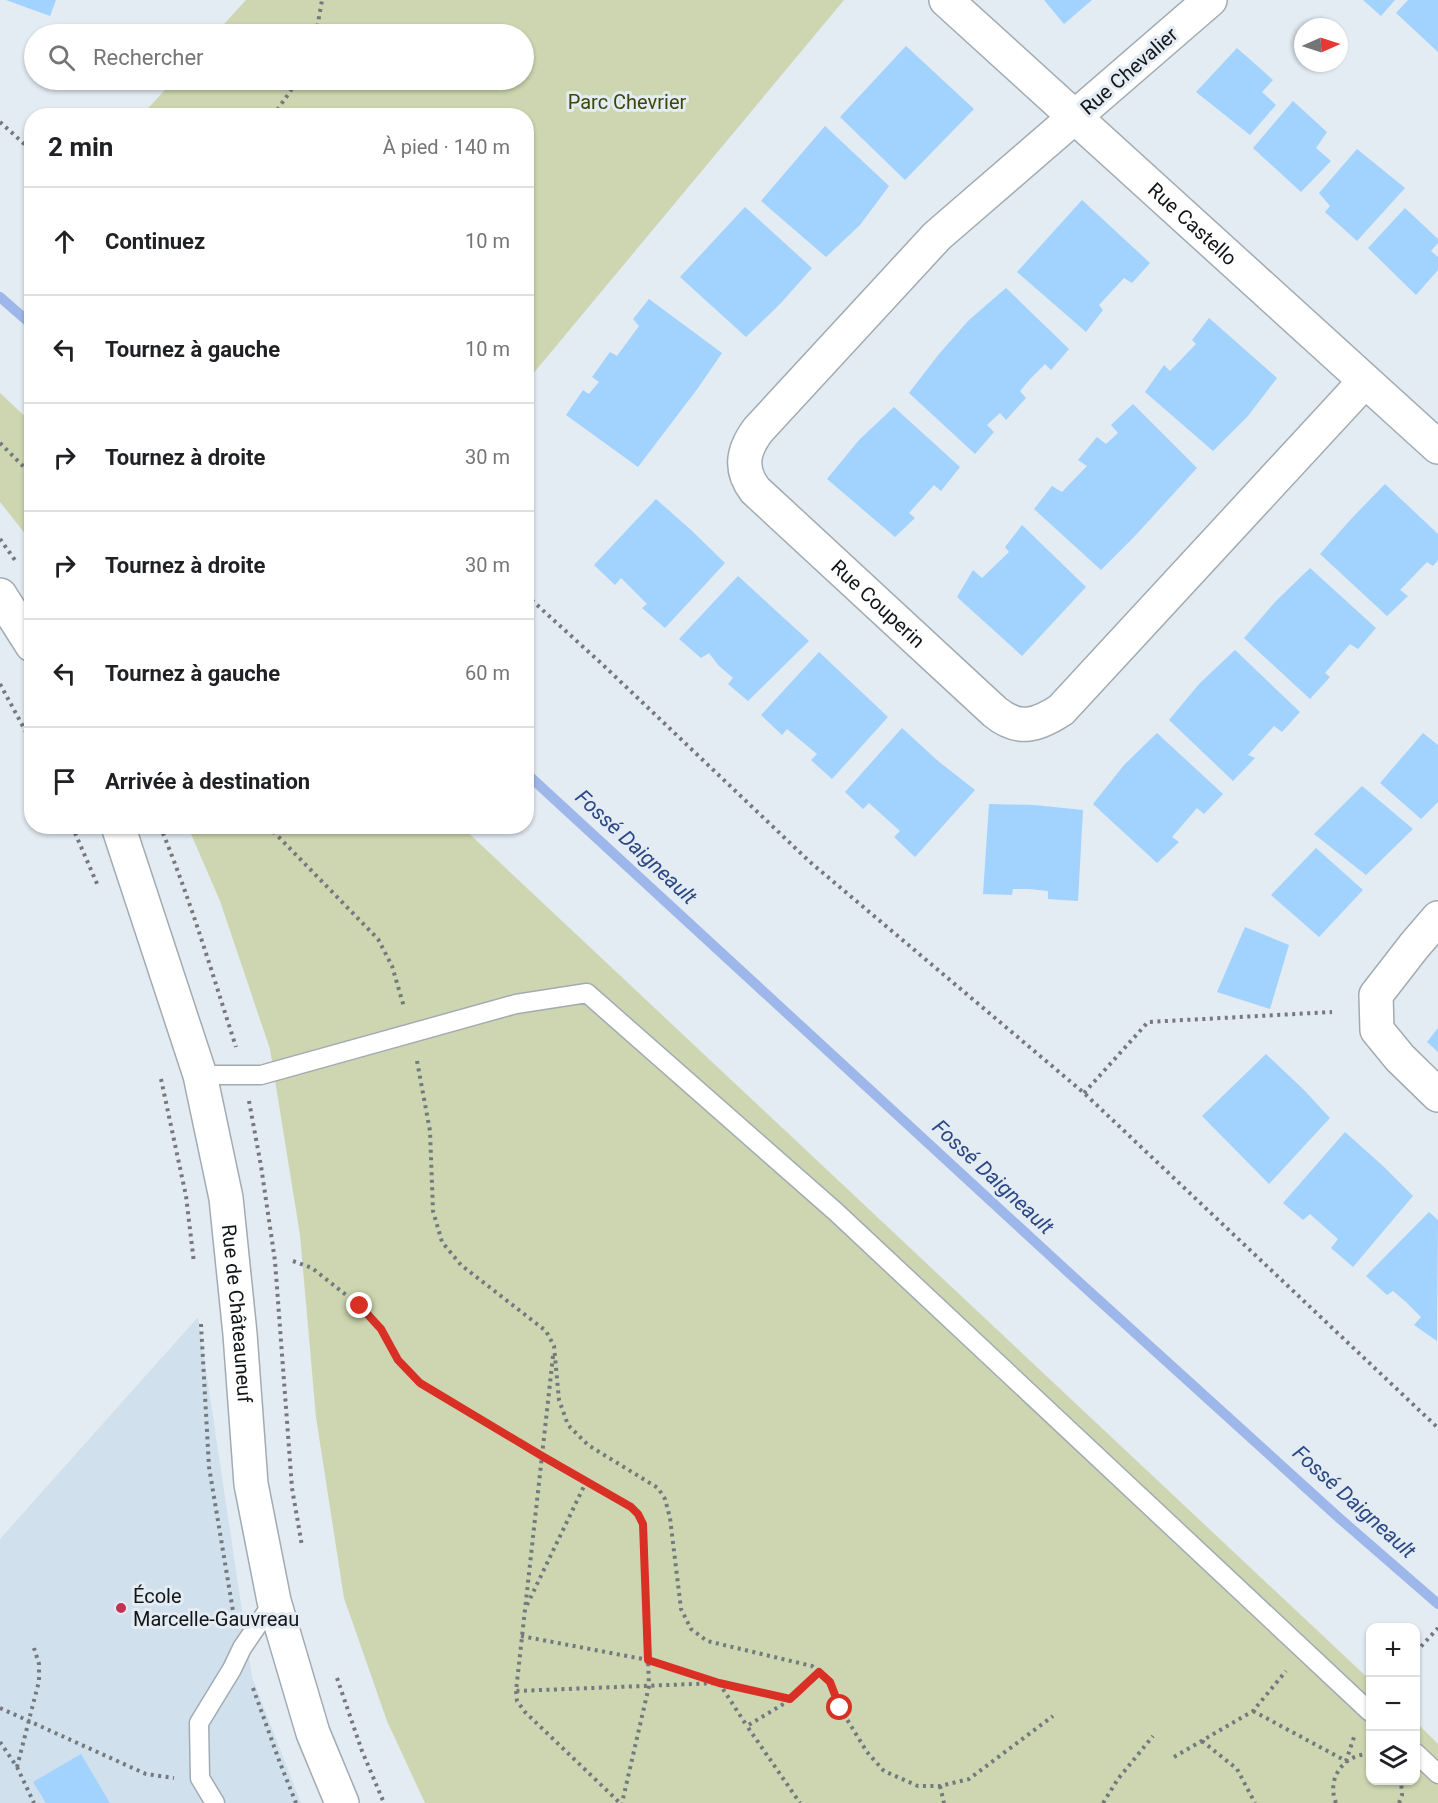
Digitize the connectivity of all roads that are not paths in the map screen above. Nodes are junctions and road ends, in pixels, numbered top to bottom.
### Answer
1 (946, 0) edge
2 (1210, 0) edge
3 (1075, 118) junction
4 (1365, 381) junction
5 (1438, 447) edge
6 (0, 595) edge
7 (24, 632) edge
8 (121, 834) edge
9 (1438, 918) edge
10 (200, 1075) junction
11 (1438, 1095) edge
12 (274, 1601) junction
13 (1366, 1707) edge
14 (1420, 1757) edge
15 (1438, 1774) edge
16 (215, 1803) edge
17 (342, 1803) edge

1 - 3 street, Rue Castello
2 - 3 street, Rue Chevalier
3 - 4 street, Rue Castello
3 - 4 street, Rue Couperin
4 - 5 street, Rue Castello
6 - 7 street
8 - 10 street, Rue de Châteauneuf
9 - 11 street
10 - 12 street, Rue de Châteauneuf
10 - 13 lane
12 - 16 lane
12 - 17 street, Rue de Châteauneuf
14 - 15 lane

